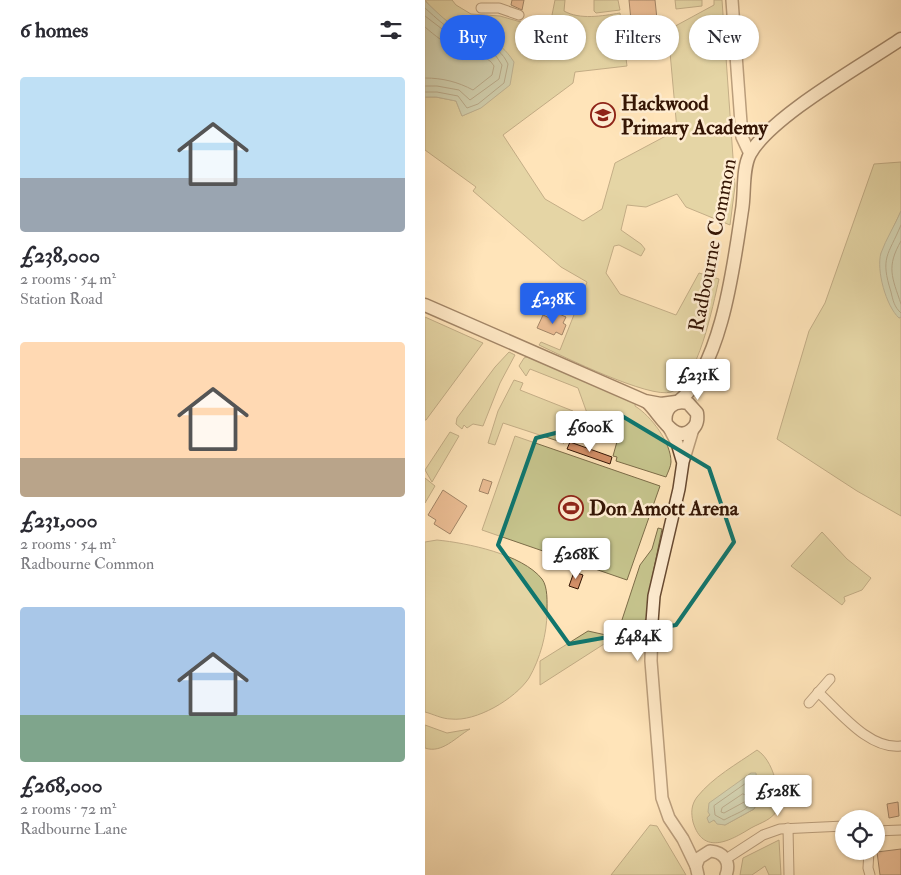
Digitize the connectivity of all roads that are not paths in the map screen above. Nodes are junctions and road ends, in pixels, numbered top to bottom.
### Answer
1 (732, 0) edge
2 (500, 4) edge
3 (481, 8) dead end
4 (519, 15) dead end
5 (901, 40) edge
6 (750, 154) junction
7 (425, 304) edge
8 (697, 380) junction
9 (645, 401) junction
10 (677, 402) junction
11 (697, 413) junction
12 (668, 426) junction
13 (693, 429) junction
14 (683, 462) junction
15 (830, 679) dead end
16 (819, 692) junction
17 (809, 703) dead end
18 (901, 746) edge
19 (835, 826) edge
20 (788, 828) junction
21 (901, 830) edge
22 (885, 831) edge
23 (683, 839) junction
24 (710, 851) junction
25 (726, 859) junction
26 (868, 860) edge
27 (697, 871) edge
28 (727, 874) edge
29 (789, 875) edge
30 (870, 875) edge

1 - 6 street
2 - 3 street
2 - 4 street
5 - 6 main road, Radbourne Common
6 - 8 main road, Radbourne Common
7 - 9 main road
8 - 10 main road, Radbourne Common
8 - 11 main road, Radbourne Common
9 - 10 main road
9 - 12 main road
10 - 11 main road
10 - 12 main road
11 - 13 main road
12 - 13 main road
12 - 14 street
13 - 14 street
14 - 23 street
15 - 16 street
16 - 17 street
16 - 18 street
19 - 20 street
20 - 25 street
20 - 29 street
21 - 22 street
23 - 24 street
23 - 27 street
24 - 25 street
24 - 27 street
25 - 28 street
26 - 30 street

